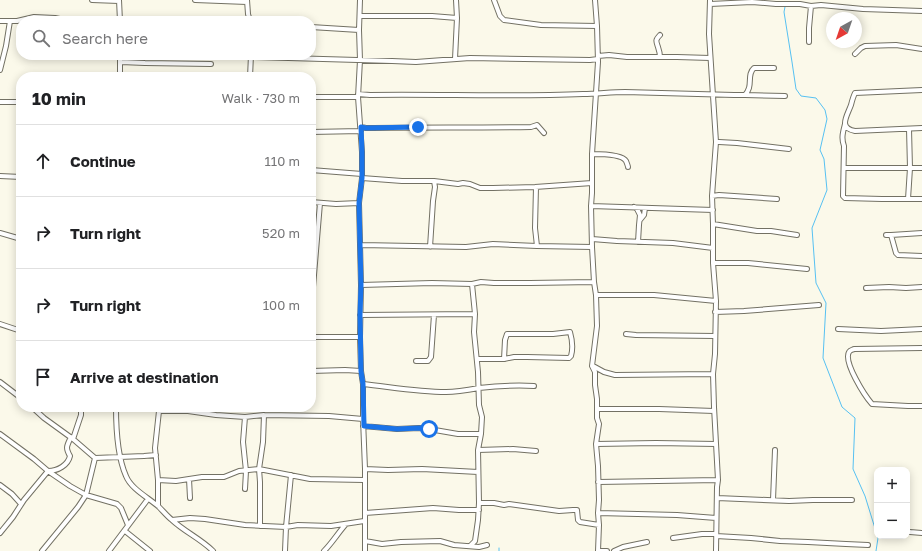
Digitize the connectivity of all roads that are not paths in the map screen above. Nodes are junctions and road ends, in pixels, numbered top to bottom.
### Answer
1 (92, 0) edge
2 (119, 0) edge
3 (195, 0) edge
4 (360, 0) edge
5 (456, 0) edge
6 (494, 0) edge
7 (595, 0) edge
8 (247, 1) edge
9 (710, 2) edge
10 (811, 6) junction
11 (922, 12) edge
12 (120, 16) edge
13 (249, 16) edge
14 (360, 16) junction
15 (457, 18) junction
16 (0, 21) edge
17 (10, 21) junction
18 (16, 21) edge
19 (597, 26) junction
20 (316, 27) edge
21 (359, 30) junction
22 (660, 35) dead end
23 (809, 42) dead end
24 (922, 49) edge
25 (855, 54) dead end
26 (660, 57) junction
27 (316, 58) edge
28 (598, 58) junction
29 (710, 58) junction
30 (455, 59) junction
31 (251, 60) edge
32 (360, 60) junction
33 (121, 62) joint
34 (211, 64) dead end
35 (774, 68) dead end
36 (0, 70) edge
37 (120, 72) edge
38 (250, 72) edge
39 (922, 90) edge
40 (596, 94) junction
41 (713, 94) junction
42 (358, 95) junction
43 (746, 95) junction
44 (785, 96) dead end
45 (316, 97) edge
46 (0, 102) edge
47 (16, 102) edge
48 (845, 124) junction
49 (922, 128) edge
50 (361, 129) junction
51 (909, 129) junction
52 (316, 132) edge
53 (544, 133) dead end
54 (716, 142) junction
55 (789, 149) dead end
56 (592, 154) junction
57 (628, 167) dead end
58 (844, 168) junction
59 (910, 168) junction
60 (922, 168) edge
61 (316, 171) edge
62 (0, 176) edge
63 (362, 176) junction
64 (16, 177) edge
65 (434, 181) junction
66 (592, 183) junction
67 (536, 187) junction
68 (712, 196) junction
69 (777, 199) dead end
70 (908, 199) junction
71 (922, 199) edge
72 (316, 203) edge
73 (320, 203) junction
74 (359, 203) junction
75 (591, 206) junction
76 (634, 207) junction
77 (645, 208) junction
78 (713, 210) junction
79 (640, 221) junction
80 (714, 224) junction
81 (0, 233) edge
82 (922, 233) edge
83 (797, 235) dead end
84 (891, 235) junction
85 (886, 236) dead end
86 (16, 238) edge
87 (592, 239) junction
88 (638, 242) junction
89 (361, 245) junction
90 (537, 246) junction
91 (430, 247) junction
92 (592, 247) junction
93 (713, 248) junction
94 (316, 251) edge
95 (922, 256) edge
96 (713, 263) junction
97 (807, 269) dead end
98 (594, 282) junction
99 (472, 284) junction
100 (361, 285) junction
101 (922, 287) edge
102 (866, 288) dead end
103 (596, 295) junction
104 (716, 301) junction
105 (819, 305) dead end
106 (715, 312) junction
107 (475, 314) junction
108 (360, 315) junction
109 (434, 315) junction
110 (0, 324) edge
111 (16, 329) edge
112 (838, 329) dead end
113 (922, 330) edge
114 (626, 334) dead end
115 (715, 336) junction
116 (316, 337) edge
117 (360, 337) junction
118 (922, 348) edge
119 (504, 359) junction
120 (477, 360) junction
121 (416, 361) dead end
122 (592, 366) junction
123 (316, 371) edge
124 (361, 371) junction
125 (712, 374) junction
126 (0, 382) edge
127 (363, 384) junction
128 (534, 386) dead end
129 (479, 388) junction
130 (16, 394) edge
131 (922, 406) edge
132 (598, 409) junction
133 (714, 411) junction
134 (37, 412) edge
135 (81, 412) edge
136 (116, 412) edge
137 (158, 412) edge
138 (202, 412) edge
139 (264, 415) junction
140 (245, 417) junction
141 (363, 419) junction
142 (364, 426) junction
143 (0, 434) edge
144 (481, 434) junction
145 (72, 438) junction
146 (596, 444) junction
147 (716, 444) junction
148 (478, 450) junction
149 (775, 450) dead end
150 (536, 451) dead end
151 (156, 455) junction
152 (121, 457) junction
153 (95, 458) junction
154 (259, 469) junction
155 (365, 469) junction
156 (48, 471) junction
157 (246, 471) junction
158 (478, 472) junction
159 (291, 476) junction
160 (189, 479) junction
161 (158, 480) junction
162 (364, 480) junction
163 (718, 480) junction
164 (598, 482) junction
165 (0, 485) edge
166 (245, 489) dead end
167 (86, 495) junction
168 (190, 498) dead end
169 (717, 498) junction
170 (148, 499) junction
171 (773, 500) junction
172 (852, 500) dead end
173 (480, 503) junction
174 (22, 504) junction
175 (158, 506) junction
176 (479, 510) junction
177 (365, 513) junction
178 (598, 514) junction
179 (716, 518) junction
180 (172, 520) junction
181 (364, 521) junction
182 (346, 524) junction
183 (128, 525) junction
184 (599, 525) junction
185 (260, 526) junction
186 (286, 527) junction
187 (125, 531) junction
188 (910, 532) edge
189 (0, 533) edge
190 (922, 533) edge
191 (716, 535) junction
192 (673, 538) dead end
193 (365, 541) junction
194 (647, 542) dead end
195 (868, 545) dead end
196 (470, 546) junction
197 (487, 546) dead end
198 (42, 551) edge
199 (109, 551) edge
200 (150, 551) edge
201 (213, 551) edge
202 (285, 551) edge
203 (324, 551) edge
204 (365, 551) edge
205 (607, 551) edge
206 (614, 551) edge
207 (716, 551) edge

1 - 2 street
2 - 12 street
3 - 8 street
4 - 14 street
5 - 15 street
6 - 19 street
7 - 19 street
8 - 13 street
9 - 10 street
9 - 29 street
10 - 11 street
10 - 23 street
14 - 15 street
14 - 21 street
15 - 30 street
16 - 17 street
17 - 18 street
17 - 36 street
19 - 28 street
20 - 21 street
21 - 32 street
22 - 26 street
24 - 25 street
26 - 28 street
26 - 29 street
27 - 32 street
28 - 30 street
28 - 40 street
29 - 41 street
30 - 32 street
31 - 38 street
32 - 42 street
33 - 34 street
33 - 37 street
35 - 43 street
39 - 48 street
40 - 41 street
40 - 42 street
40 - 56 street
41 - 43 street
41 - 54 street
42 - 45 street
42 - 50 street
43 - 44 street
46 - 47 street
48 - 51 street
48 - 58 street
49 - 51 street
50 - 52 street
50 - 53 street
50 - 63 street
51 - 59 street
54 - 55 street
54 - 68 street
56 - 57 street
56 - 66 street
58 - 59 street
58 - 70 street
59 - 60 street
59 - 70 street
61 - 63 street
62 - 64 street
63 - 65 street
63 - 74 street
65 - 67 street
65 - 91 street
66 - 67 street
66 - 75 street
67 - 90 street
68 - 69 street
68 - 78 street
70 - 71 street
72 - 73 street
73 - 74 street
73 - 94 street
74 - 89 street
75 - 76 street
75 - 87 street
76 - 77 street
76 - 79 street
77 - 78 street
77 - 79 street
78 - 80 street
79 - 88 street
80 - 83 street
80 - 93 street
81 - 86 street
82 - 84 street
84 - 85 street
84 - 95 street
87 - 88 street
87 - 92 street
88 - 93 street
89 - 91 street
89 - 100 street
90 - 91 street
90 - 92 street
92 - 98 street
93 - 96 street
96 - 97 street
96 - 104 street
98 - 99 street
98 - 103 street
99 - 100 street
99 - 107 street
100 - 108 street
101 - 102 street
103 - 104 street
103 - 122 street
104 - 106 street
105 - 106 street
106 - 115 street
107 - 109 street
107 - 120 street
108 - 109 street
108 - 117 street
109 - 121 street
110 - 111 street
112 - 113 street
114 - 115 street
115 - 125 street
116 - 117 street
117 - 124 street
118 - 131 street
119 - 119 street
119 - 120 street
120 - 129 street
122 - 125 street
122 - 132 street
123 - 124 street
124 - 127 street
125 - 133 street
126 - 130 street
127 - 129 street
127 - 141 street
128 - 129 street
129 - 144 street
132 - 133 street
132 - 146 street
133 - 147 street
134 - 145 street
135 - 145 street
136 - 152 street
137 - 151 street
138 - 140 street
139 - 140 street
139 - 141 street
139 - 154 street
140 - 157 street
141 - 142 street
142 - 144 street
142 - 155 street
143 - 156 street
144 - 148 street
145 - 153 street
145 - 156 street
146 - 147 street
146 - 164 street
147 - 163 street
148 - 150 street
148 - 158 street
149 - 171 street
151 - 152 street
151 - 161 street
152 - 153 street
152 - 170 street
153 - 167 street
154 - 157 street
154 - 159 street
154 - 185 street
155 - 158 street
155 - 162 street
156 - 167 street
156 - 174 street
157 - 160 street
157 - 166 street
158 - 173 street
159 - 162 street
159 - 186 street
160 - 161 street
160 - 168 street
161 - 175 street
162 - 177 street
163 - 164 street
163 - 169 street
164 - 178 street
165 - 174 street
167 - 183 street
167 - 198 street
169 - 171 street
169 - 179 street
170 - 175 street
170 - 183 street
171 - 172 street
173 - 176 street
173 - 184 street
174 - 189 street
175 - 180 street
176 - 177 street
176 - 196 street
177 - 181 street
178 - 179 street
178 - 184 street
179 - 191 street
180 - 185 street
180 - 201 street
181 - 182 street
181 - 193 street
182 - 186 street
182 - 203 street
183 - 187 street
184 - 205 street
185 - 186 street
186 - 202 street
187 - 199 street
187 - 200 street
188 - 190 street
191 - 192 street
191 - 195 street
191 - 207 street
193 - 196 street
193 - 204 street
194 - 206 street
196 - 197 street

